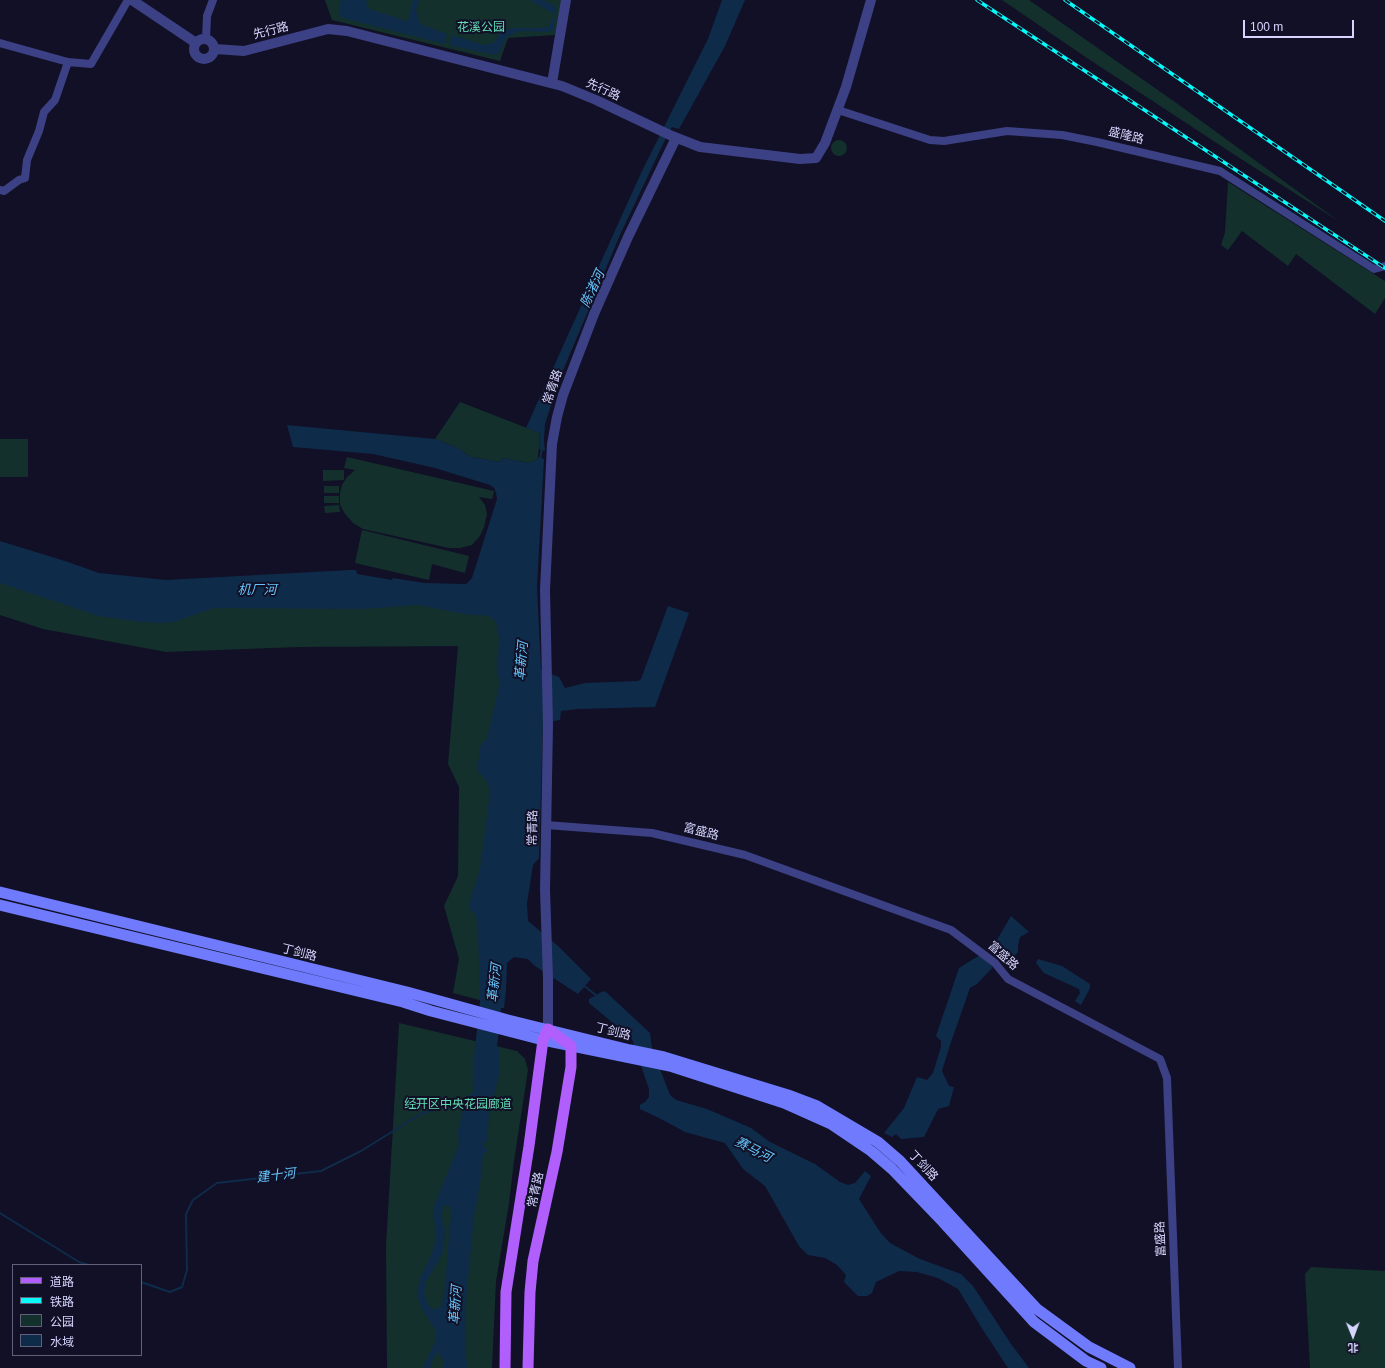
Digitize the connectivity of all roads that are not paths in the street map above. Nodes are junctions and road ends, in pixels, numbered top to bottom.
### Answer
1 (128, 0) edge
2 (132, 0) edge
3 (213, 0) edge
4 (566, 0) edge
5 (871, 0) edge
6 (201, 41) junction
7 (0, 42) edge
8 (215, 48) junction
9 (68, 62) junction
10 (552, 83) junction
11 (838, 110) junction
12 (674, 137) junction
13 (0, 190) edge
14 (1385, 266) edge
15 (546, 825) junction
16 (0, 892) edge
17 (0, 905) edge
18 (474, 1017) junction
19 (508, 1026) junction
20 (548, 1029) junction
21 (543, 1040) junction
22 (571, 1046) junction
23 (631, 1054) junction
24 (505, 1368) edge
25 (528, 1368) edge
26 (1101, 1368) edge
27 (1130, 1368) edge
28 (1178, 1368) edge

1 - 9 street
2 - 6 street
3 - 6 street
4 - 10 street
5 - 11 street, 先行路
6 - 8 street
6 - 8 street
7 - 9 street
8 - 10 street, 先行路
9 - 13 street
10 - 12 street, 先行路
11 - 12 street, 先行路
11 - 14 street, 盛隆路
12 - 15 street, 常青路
15 - 20 street, 常青路
15 - 28 street, 富盛路
16 - 18 main road, 丁剑路
17 - 18 main road, 丁剑路
18 - 19 main road, 丁剑路
19 - 20 main road, 丁剑路
19 - 21 main road, 丁剑路
20 - 21 main road, 常青路
20 - 22 main road
20 - 23 main road, 丁剑路
21 - 22 main road, 丁剑路
21 - 24 main road, 常青路
22 - 23 main road, 丁剑路
22 - 25 main road, 常青路
23 - 26 main road, 丁剑路
23 - 27 main road, 丁剑路

